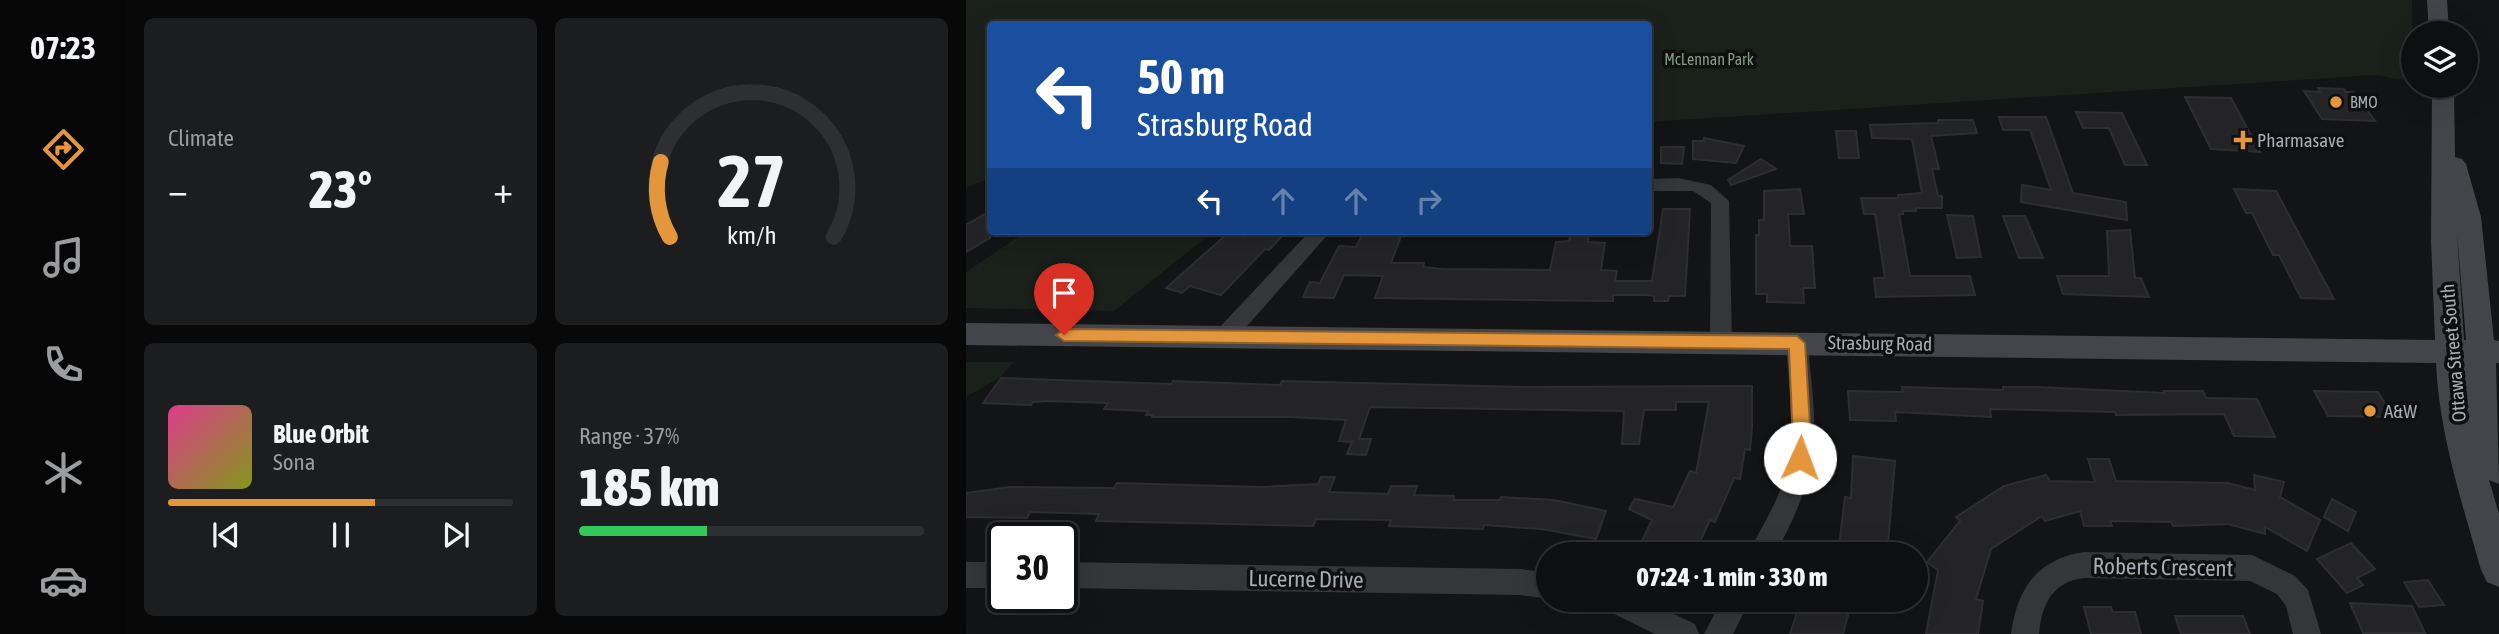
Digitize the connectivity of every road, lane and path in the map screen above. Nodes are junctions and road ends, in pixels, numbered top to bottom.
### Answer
1 (2437, 0) edge
2 (2438, 21) edge
3 (2444, 98) edge
4 (1652, 185) edge
5 (1317, 235) edge
6 (966, 334) edge
7 (1226, 336) junction
8 (1721, 342) junction
9 (1797, 343) junction
10 (2477, 351) edge
11 (2499, 470) edge
12 (1768, 542) edge
13 (2499, 570) edge
14 (966, 575) edge
15 (987, 575) edge
16 (1078, 576) edge
17 (1536, 584) edge
18 (1639, 612) edge
19 (1730, 612) edge
20 (1685, 634) edge
21 (1718, 634) edge
22 (2025, 634) edge
23 (2307, 634) edge

1 - 2 street
3 - 10 street, Ottawa Street South
4 - 8 street
5 - 7 street
6 - 7 street, Strasburg Road
7 - 8 street, Strasburg Road
8 - 9 street, Strasburg Road
9 - 10 street, Strasburg Road
9 - 12 street
10 - 11 street, Ottawa Street South
10 - 13 street, Ottawa Street South
14 - 15 street
16 - 17 street, Lucerne Drive
18 - 20 street
19 - 21 street
22 - 23 street, Roberts Crescent

